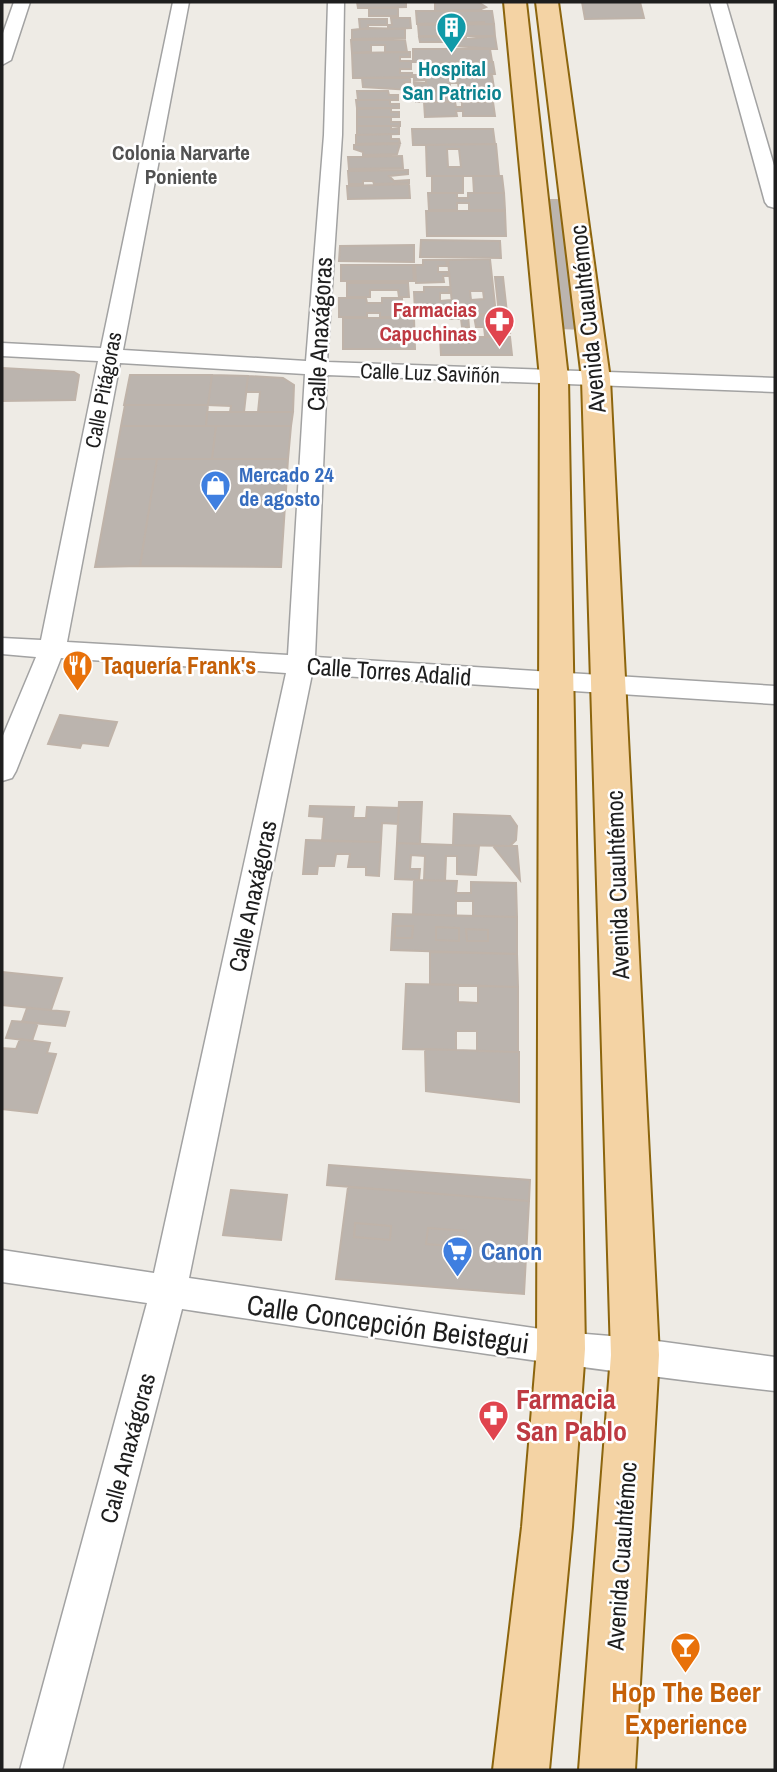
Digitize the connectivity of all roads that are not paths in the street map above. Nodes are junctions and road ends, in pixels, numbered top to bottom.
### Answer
1 (22, 2) edge
2 (181, 2) edge
3 (336, 2) edge
4 (515, 2) edge
5 (547, 2) edge
6 (718, 2) edge
7 (2, 60) edge
8 (775, 202) edge
9 (2, 349) edge
10 (110, 354) junction
11 (316, 368) junction
12 (554, 378) junction
13 (596, 379) junction
14 (775, 385) edge
15 (2, 646) edge
16 (52, 649) junction
17 (301, 665) junction
18 (558, 682) junction
19 (609, 685) junction
20 (775, 695) edge
21 (2, 771) edge
22 (2, 1266) edge
23 (168, 1292) junction
24 (561, 1349) junction
25 (635, 1355) junction
26 (775, 1374) edge
27 (41, 1770) edge
28 (521, 1770) edge
29 (607, 1770) edge

1 - 7 street
2 - 10 street, Calle Pitágoras
3 - 11 street, Calle Anaxágoras
4 - 12 main road, Avenida Cuauhtémoc
5 - 13 main road, Avenida Cuauhtémoc
6 - 8 street
9 - 10 street, Calle Luz Saviñón
10 - 11 street, Calle Luz Saviñón
10 - 16 street, Calle Pitágoras
11 - 12 street, Calle Luz Saviñón
11 - 17 street, Calle Anaxágoras
12 - 13 street, Calle Luz Saviñón
12 - 18 main road, Avenida Cuauhtémoc
13 - 14 street, Calle Luz Saviñón
13 - 19 main road, Avenida Cuauhtémoc
15 - 16 street, Calle Torres Adalid
16 - 17 street, Calle Torres Adalid
16 - 21 street, Calle Pitágoras
17 - 18 street, Calle Torres Adalid
17 - 23 street, Calle Anaxágoras
18 - 19 street, Calle Torres Adalid
18 - 24 main road, Avenida Cuauhtémoc
19 - 20 street, Calle Torres Adalid
19 - 25 main road, Avenida Cuauhtémoc
22 - 23 street, Calle Concepción Beistegui
23 - 24 street, Calle Concepción Beistegui
23 - 27 street, Calle Anaxágoras
24 - 25 street, Calle Concepción Beistegui
24 - 28 main road, Avenida Cuauhtémoc
25 - 26 street, Calle Concepción Beistegui
25 - 29 main road, Avenida Cuauhtémoc

